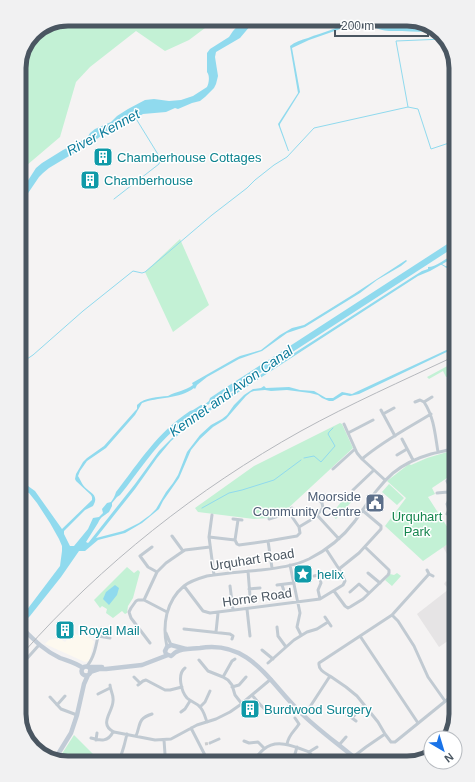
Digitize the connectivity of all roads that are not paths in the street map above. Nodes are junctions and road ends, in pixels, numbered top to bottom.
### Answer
1 (432, 397) dead end
2 (415, 402) dead end
3 (424, 402) junction
4 (394, 408) dead end
5 (381, 410) dead end
6 (383, 414) junction
7 (431, 414) junction
8 (373, 420) dead end
9 (344, 424) dead end
10 (348, 433) junction
11 (395, 436) junction
12 (402, 439) dead end
13 (355, 449) junction
14 (407, 449) junction
15 (449, 449) edge
16 (438, 452) junction
17 (397, 455) dead end
18 (362, 459) junction
19 (413, 460) junction
20 (333, 469) dead end
21 (374, 470) junction
22 (385, 480) junction
23 (447, 481) dead end
24 (362, 482) junction
25 (449, 484) edge
26 (365, 486) dead end
27 (449, 488) edge
28 (353, 490) dead end
29 (448, 492) joint
30 (437, 493) dead end
31 (325, 495) dead end
32 (315, 496) dead end
33 (320, 500) junction
34 (292, 508) dead end
35 (362, 510) junction
36 (449, 510) edge
37 (288, 512) junction
38 (447, 514) dead end
39 (317, 515) junction
40 (212, 516) dead end
41 (232, 519) dead end
42 (269, 519) dead end
43 (238, 520) junction
44 (242, 520) dead end
45 (299, 527) junction
46 (172, 536) dead end
47 (209, 537) junction
48 (181, 538) dead end
49 (339, 539) junction
50 (235, 540) junction
51 (268, 541) junction
52 (176, 542) junction
53 (152, 546) dead end
54 (210, 547) junction
55 (365, 547) junction
56 (326, 549) junction
57 (183, 551) junction
58 (143, 561) junction
59 (140, 564) dead end
60 (290, 565) junction
61 (272, 568) junction
62 (340, 569) junction
63 (427, 570) dead end
64 (248, 571) junction
65 (157, 572) junction
66 (368, 573) dead end
67 (324, 574) dead end
68 (214, 575) junction
69 (319, 575) junction
70 (314, 576) dead end
71 (294, 583) junction
72 (380, 583) junction
73 (278, 585) dead end
74 (282, 585) junction
75 (184, 586) junction
76 (230, 586) dead end
77 (260, 588) dead end
78 (249, 589) junction
79 (284, 591) dead end
80 (334, 591) junction
81 (350, 592) dead end
82 (370, 593) junction
83 (237, 594) dead end
84 (231, 595) junction
85 (250, 596) dead end
86 (320, 599) junction
87 (144, 600) junction
88 (298, 602) junction
89 (247, 609) junction
90 (233, 610) junction
91 (167, 612) junction
92 (218, 613) junction
93 (392, 615) junction
94 (325, 617) dead end
95 (328, 622) junction
96 (331, 626) dead end
97 (277, 627) dead end
98 (101, 628) dead end
99 (184, 629) dead end
100 (250, 629) junction
101 (255, 629) dead end
102 (190, 630) junction
103 (26, 632) edge
104 (216, 632) junction
105 (190, 634) dead end
106 (301, 635) junction
107 (98, 636) junction
108 (250, 636) dead end
109 (360, 636) junction
110 (110, 638) dead end
111 (232, 639) dead end
112 (144, 643) dead end
113 (39, 645) junction
114 (286, 646) junction
115 (169, 649) junction
116 (186, 650) junction
117 (262, 650) dead end
118 (175, 653) junction
119 (232, 659) dead end
120 (273, 659) junction
121 (199, 660) dead end
122 (26, 661) edge
123 (268, 663) dead end
124 (116, 667) junction
125 (185, 668) dead end
126 (106, 669) junction
127 (86, 670) junction
128 (222, 676) junction
129 (330, 676) junction
130 (134, 677) dead end
131 (271, 679) junction
132 (85, 682) junction
133 (248, 684) dead end
134 (182, 687) junction
135 (232, 687) junction
136 (210, 691) dead end
137 (98, 694) dead end
138 (252, 695) junction
139 (65, 696) dead end
140 (50, 697) dead end
141 (190, 701) junction
142 (292, 703) junction
143 (57, 704) junction
144 (242, 704) junction
145 (364, 705) junction
146 (200, 707) junction
147 (104, 712) dead end
148 (146, 712) dead end
149 (181, 712) dead end
150 (109, 714) junction
151 (152, 714) dead end
152 (77, 715) junction
153 (347, 715) dead end
154 (147, 716) junction
155 (304, 716) junction
156 (295, 718) dead end
157 (352, 718) junction
158 (356, 721) dead end
159 (207, 722) junction
160 (418, 723) junction
161 (191, 728) junction
162 (113, 732) junction
163 (97, 733) dead end
164 (127, 734) junction
165 (385, 734) junction
166 (136, 736) junction
167 (346, 737) dead end
168 (91, 738) dead end
169 (219, 739) dead end
170 (96, 740) junction
171 (164, 740) junction
172 (244, 741) dead end
173 (210, 743) tunnel mouth
174 (205, 744) tunnel mouth
175 (287, 744) junction
176 (339, 745) junction
177 (201, 746) junction
178 (317, 747) dead end
179 (264, 748) junction
180 (297, 748) junction
181 (309, 752) junction
182 (58, 755) edge
183 (120, 756) edge
184 (164, 756) edge
185 (205, 756) edge
186 (257, 756) edge
187 (295, 756) edge
188 (312, 756) edge
189 (353, 756) edge
190 (357, 756) edge

1 - 3 street
2 - 3 street
3 - 7 street
4 - 6 street
5 - 6 street
6 - 11 street
7 - 11 street
7 - 16 street
8 - 10 street
9 - 10 street
10 - 13 street
11 - 18 street
12 - 14 street
13 - 18 street
13 - 20 street
14 - 17 street
14 - 19 street
15 - 16 street, Urquhart Road
16 - 19 street, Urquhart Road
18 - 21 street
19 - 22 street, Urquhart Road
21 - 22 street
21 - 24 street
22 - 35 street, Urquhart Road
23 - 25 street
24 - 26 street
24 - 28 street
27 - 29 street
29 - 30 street
31 - 33 street
32 - 33 street
33 - 39 street
34 - 37 street
35 - 49 street, Urquhart Road
35 - 55 street
36 - 38 street
37 - 42 street
37 - 45 street
39 - 45 street
39 - 49 street
40 - 47 street
41 - 43 street
43 - 44 street
43 - 50 street
45 - 51 street
46 - 52 street
47 - 50 street
47 - 54 street
48 - 52 street
49 - 56 street, Urquhart Road
50 - 51 street
51 - 61 street
52 - 57 street
53 - 58 street
54 - 57 street
54 - 68 street
55 - 62 street
55 - 72 street
56 - 60 street, Urquhart Road
56 - 62 street
57 - 65 street
58 - 59 street
58 - 65 street
60 - 61 street, Urquhart Road
60 - 71 street
61 - 64 street, Urquhart Road
62 - 80 street, Horne Road
63 - 93 street
64 - 68 street, Urquhart Road
64 - 78 street
65 - 87 street
66 - 72 street
67 - 69 street
68 - 75 street, Urquhart Road
69 - 70 street
69 - 86 street
71 - 74 street
71 - 88 street
72 - 82 street
73 - 74 street
74 - 79 street
75 - 91 street, Urquhart Road
75 - 92 street, Horne Road
76 - 84 street
77 - 78 street
78 - 85 street
80 - 82 street
80 - 86 street, Horne Road
81 - 82 street
83 - 84 street
84 - 90 street
86 - 88 street, Horne Road
87 - 91 street
87 - 112 street
88 - 89 street, Horne Road
88 - 106 street
89 - 90 street, Horne Road
89 - 100 street
90 - 92 street, Horne Road
91 - 115 street, Urquhart Road
92 - 104 street
93 - 109 street
93 - 160 street
94 - 95 street
95 - 96 street
95 - 106 street
97 - 114 street
98 - 107 street
99 - 102 street
100 - 101 street
100 - 108 street
102 - 104 street
102 - 105 street
103 - 113 street
104 - 111 street
106 - 114 street
107 - 110 street
107 - 127 street
109 - 129 street
109 - 160 street
113 - 122 street
113 - 127 street
114 - 120 street
115 - 116 street
115 - 118 street
115 - 118 street
115 - 124 street
116 - 118 street
116 - 131 street
117 - 120 street
119 - 128 street
120 - 123 street
121 - 128 street
124 - 126 street
124 - 127 street
125 - 134 street
126 - 127 street
126 - 132 street
127 - 132 street
128 - 135 street
129 - 145 street
129 - 155 street
130 - 134 street
131 - 138 street
131 - 142 street
132 - 152 street
133 - 135 street
134 - 141 street
135 - 144 street
136 - 146 street
137 - 150 street
138 - 142 street
138 - 144 street
139 - 143 street
140 - 143 street
141 - 146 street
141 - 149 street
142 - 155 street
143 - 152 street
144 - 159 street
145 - 157 street
145 - 165 street
146 - 159 street
147 - 150 street
148 - 154 street
150 - 162 street
151 - 154 street
152 - 182 street
153 - 157 street
154 - 166 street
155 - 176 street
156 - 175 street
157 - 158 street
159 - 161 street
160 - 165 street
161 - 171 street
161 - 177 street
162 - 164 street
162 - 170 street
163 - 170 street
164 - 166 street
164 - 183 street
165 - 190 street
166 - 171 street
167 - 176 street
168 - 170 street
169 - 173 street
171 - 184 street
172 - 179 street
174 - 177 street
175 - 179 street
175 - 180 street
176 - 189 street
177 - 185 street
178 - 181 street
179 - 186 street
180 - 181 street
180 - 187 street
181 - 188 street

